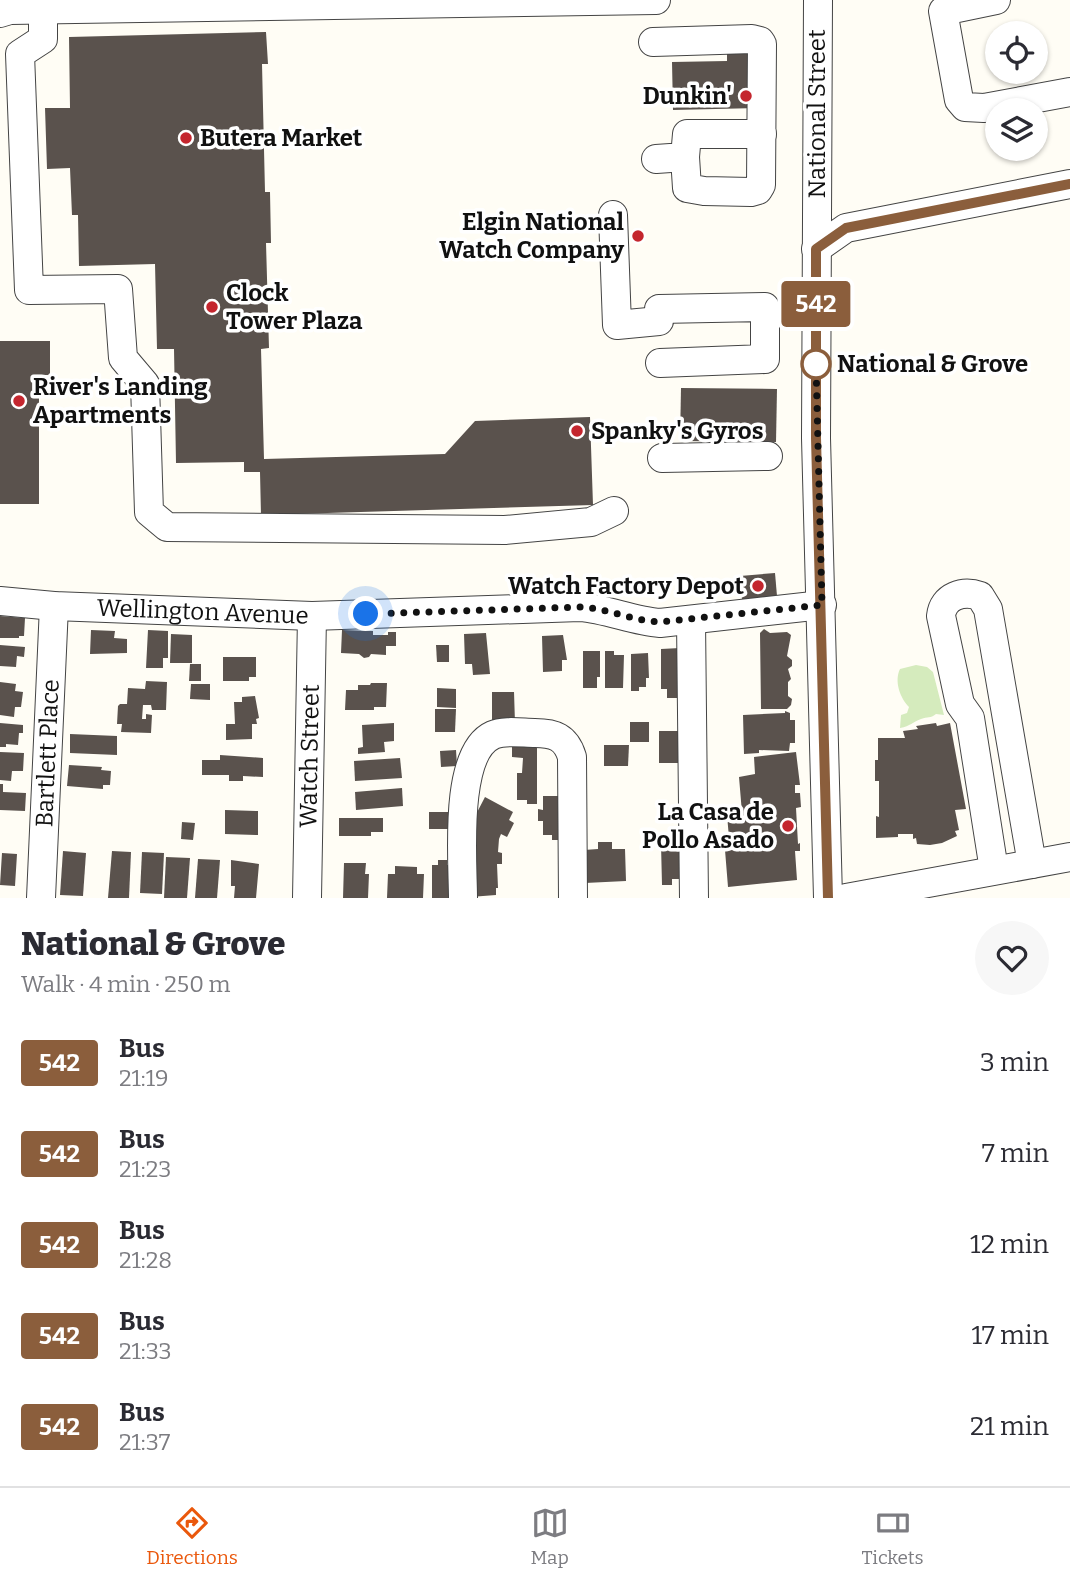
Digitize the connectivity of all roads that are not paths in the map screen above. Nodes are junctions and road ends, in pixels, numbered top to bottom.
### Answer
1 (632, 0) edge
2 (656, 0) edge
3 (818, 0) edge
4 (996, 0) edge
5 (43, 10) junction
6 (0, 13) edge
7 (653, 41) dead end
8 (1070, 92) edge
9 (762, 134) junction
10 (685, 157) junction
11 (656, 159) dead end
12 (1070, 184) edge
13 (613, 215) dead end
14 (816, 219) junction
15 (846, 228) junction
16 (816, 249) junction
17 (660, 363) dead end
18 (768, 456) dead end
19 (662, 458) dead end
20 (614, 511) dead end
21 (0, 601) edge
22 (822, 605) junction
23 (54, 606) junction
24 (312, 616) junction
25 (691, 620) junction
26 (1070, 857) edge
27 (1032, 864) junction
28 (993, 870) junction
29 (896, 894) edge
30 (41, 898) edge
31 (307, 898) edge
32 (463, 898) edge
33 (573, 898) edge
34 (694, 898) edge
35 (828, 898) edge
36 (846, 898) edge

1 - 2 street
1 - 5 street
3 - 14 street, National Street
4 - 8 street
5 - 6 street
5 - 20 street
7 - 9 street
9 - 10 street
9 - 10 street
10 - 11 street
12 - 15 street
13 - 17 street
14 - 15 street
14 - 16 street, National Street
15 - 16 street
16 - 22 street, National Street
18 - 19 street
21 - 23 street, Wellington Avenue
22 - 25 street, Wellington Avenue
22 - 35 street, National Street
23 - 24 street, Wellington Avenue
23 - 30 street, Bartlett Place
24 - 25 street, Wellington Avenue
24 - 31 street, Watch Street
25 - 34 street
26 - 27 street
27 - 28 street
27 - 28 street
28 - 29 street
29 - 36 street
32 - 33 street

